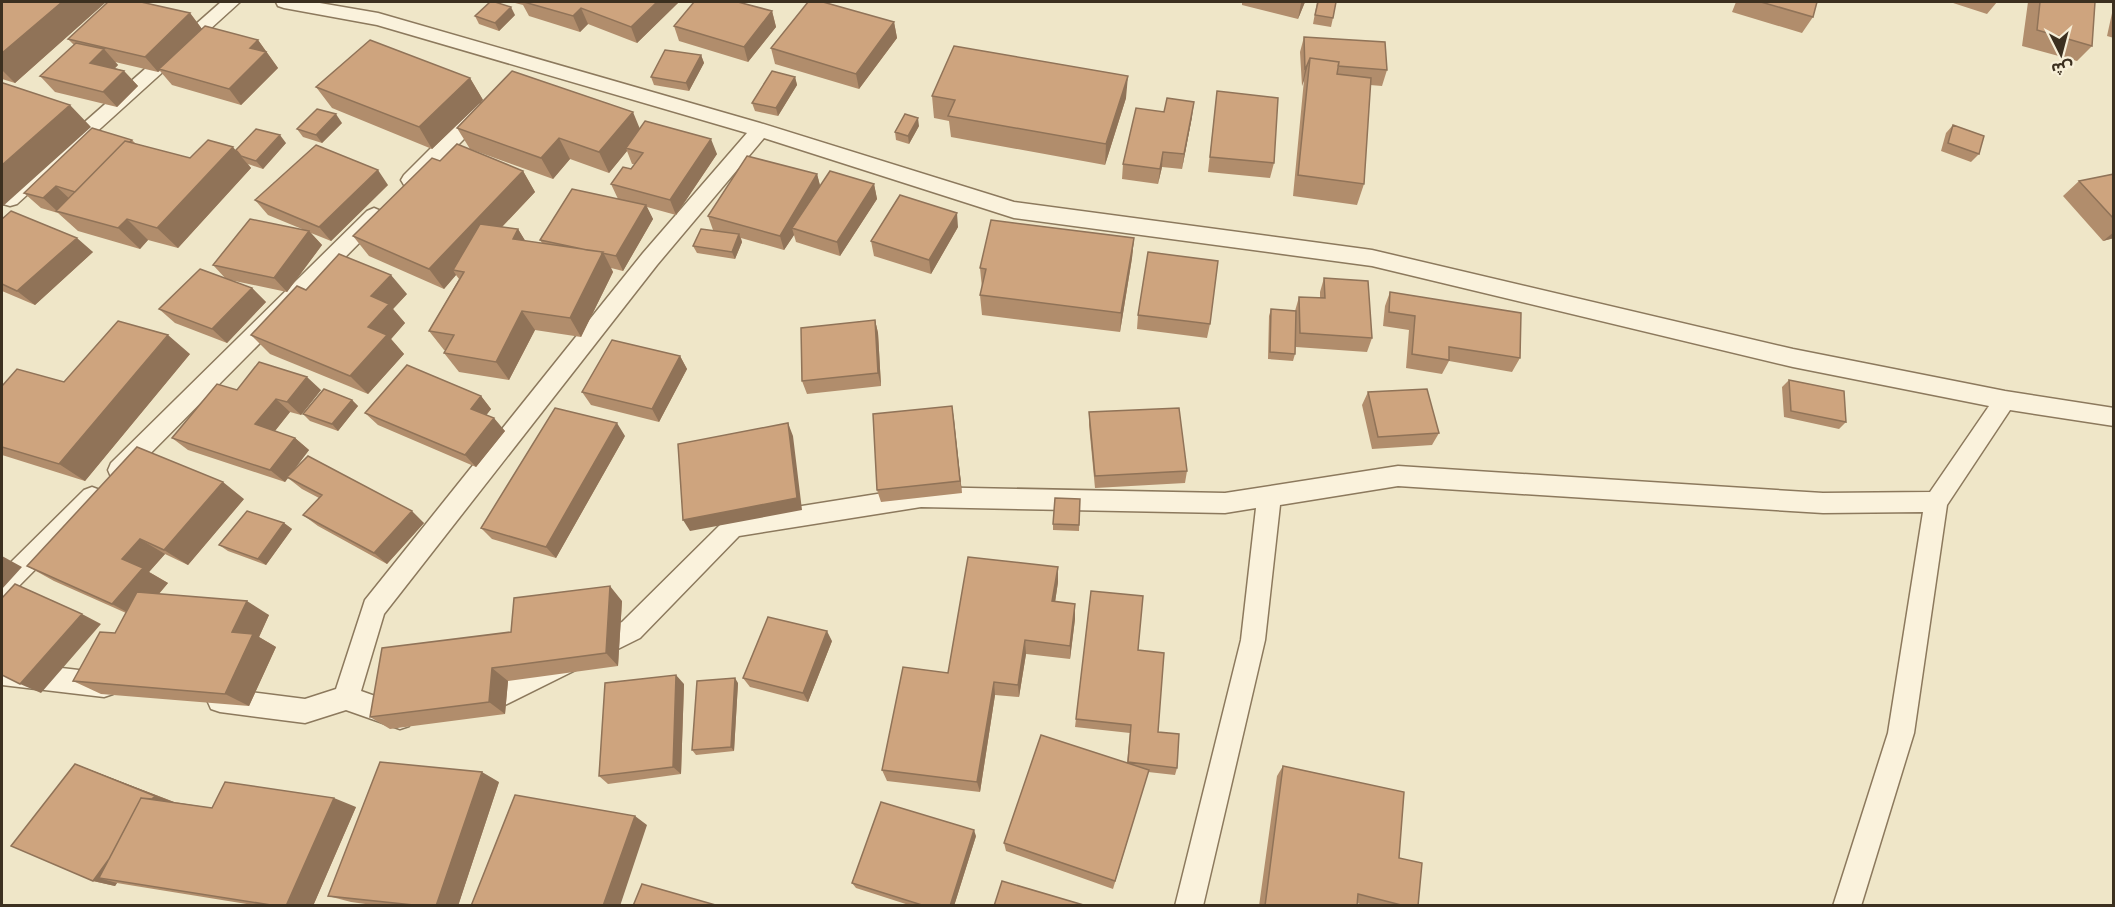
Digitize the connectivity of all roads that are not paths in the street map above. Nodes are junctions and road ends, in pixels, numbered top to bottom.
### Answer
1 (231, 2) edge
2 (284, 2) edge
3 (529, 62) junction
4 (512, 79) edge
5 (495, 95) edge
6 (760, 130) junction
7 (10, 199) dead end
8 (2005, 400) junction
9 (2114, 417) edge
10 (1269, 496) junction
11 (1936, 502) junction
12 (2, 587) edge
13 (2, 673) edge
14 (130, 689) edge
15 (200, 698) edge
16 (346, 698) junction
17 (459, 705) edge
18 (426, 713) edge
19 (1189, 906) edge
20 (1847, 906) edge

1 - 7 lane
2 - 3 lane
3 - 4 lane
3 - 6 lane
5 - 12 lane
6 - 8 lane
6 - 16 lane
8 - 9 lane
8 - 11 lane
10 - 11 lane
10 - 17 lane
10 - 19 lane
11 - 20 lane
13 - 14 lane
15 - 16 lane
16 - 18 lane

